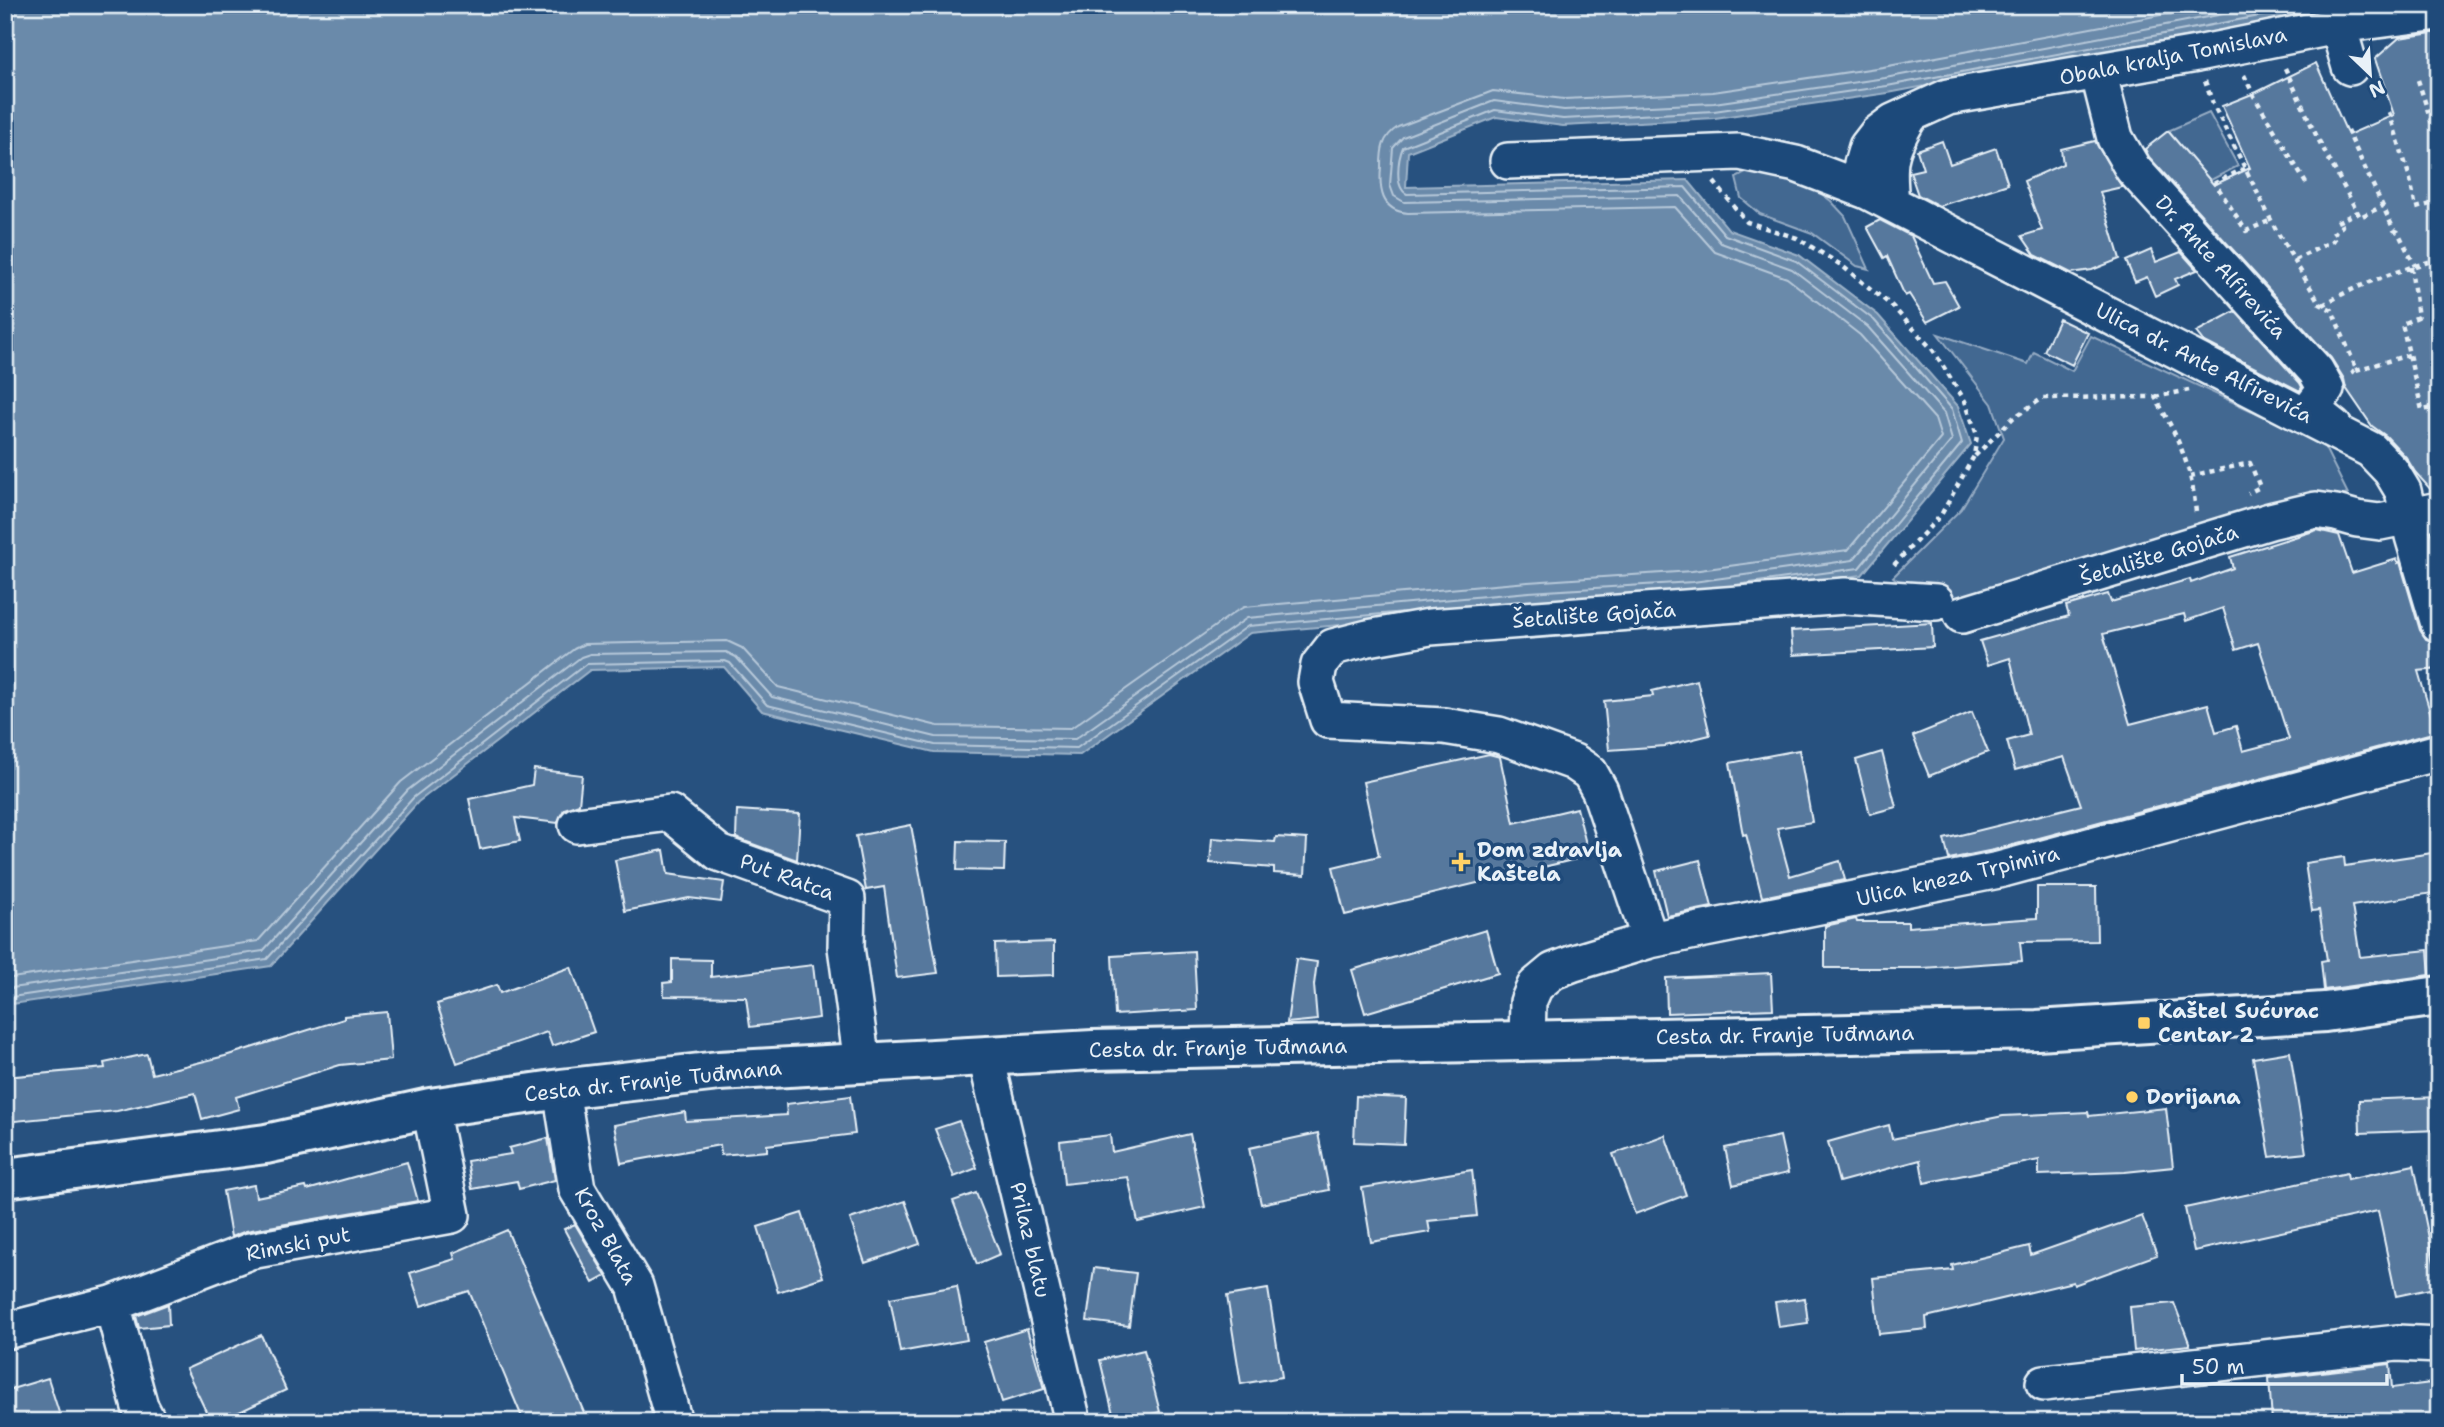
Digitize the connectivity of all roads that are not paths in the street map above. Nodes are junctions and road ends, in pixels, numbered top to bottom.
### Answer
1 (2439, 12) edge
2 (2337, 26) junction
3 (2350, 67) dead end
4 (2098, 71) junction
5 (1508, 162) dead end
6 (1879, 197) junction
7 (2351, 439) junction
8 (2424, 513) edge
9 (2439, 624) edge
10 (2439, 752) edge
11 (577, 825) dead end
12 (1650, 940) junction
13 (2439, 996) edge
14 (1527, 1040) junction
15 (986, 1057) junction
16 (862, 1063) junction
17 (562, 1089) junction
18 (430, 1108) junction
19 (5, 1178) edge
20 (112, 1304) junction
21 (5, 1331) edge
22 (2439, 1345) edge
23 (2044, 1383) dead end
24 (148, 1422) edge
25 (674, 1422) edge
26 (1073, 1422) edge

1 - 2 street, Obala kralja Tomislava
2 - 3 street
2 - 4 street, Obala kralja Tomislava
4 - 6 street, Obala kralja Tomislava
4 - 7 street, Dr. Ante Alfirevića
5 - 6 street, Ulica dr. Ante Alfirevića
6 - 7 street, Ulica dr. Ante Alfirevića
7 - 8 street, Ulica dr. Ante Alfirevića
8 - 9 street, Ulica dr. Ante Alfirevića
8 - 12 street, Šetalište Gojača
10 - 12 street, Ulica kneza Trpimira
11 - 16 street, Put Ratca
12 - 14 street, Ulica kneza Trpimira
13 - 14 main road, Cesta dr. Franje Tuđmana
14 - 15 main road, Cesta dr. Franje Tuđmana
15 - 16 main road, Cesta dr. Franje Tuđmana
15 - 26 street, Prilaz blatu
16 - 17 main road, Cesta dr. Franje Tuđmana
17 - 18 main road, Cesta dr. Franje Tuđmana
17 - 25 street, Kroz Blata
18 - 19 main road, Cesta dr. Franje Tuđmana
18 - 20 street, Rimski put
20 - 21 street, Rimski put
20 - 24 street
22 - 23 street

